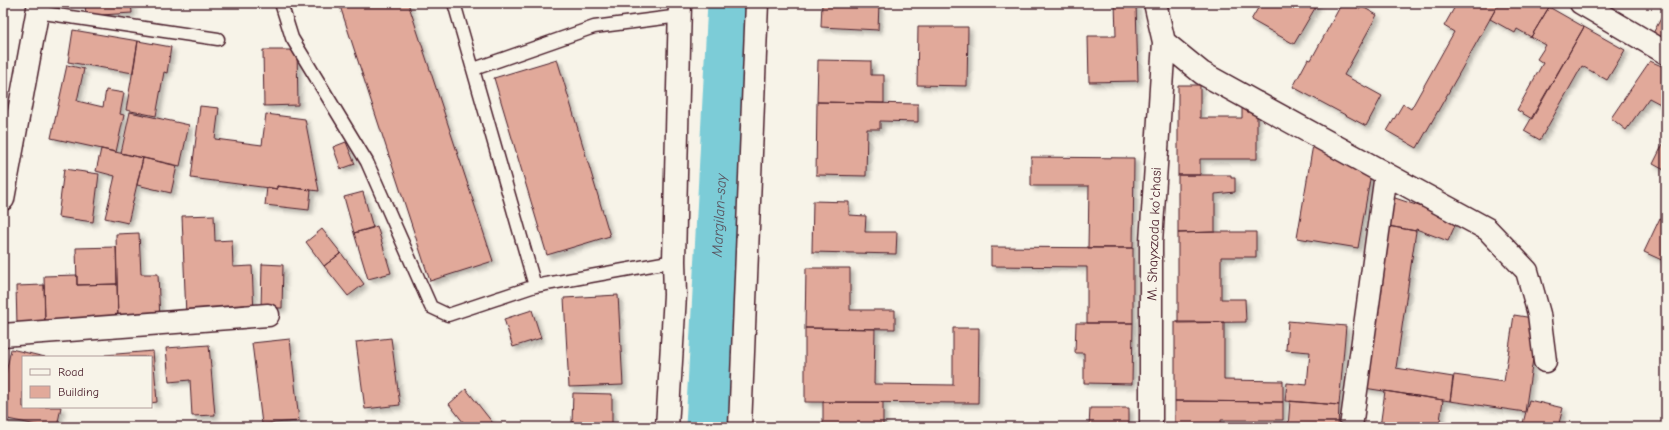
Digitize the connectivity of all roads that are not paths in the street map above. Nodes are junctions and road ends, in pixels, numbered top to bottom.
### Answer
1 (281, 3) edge
2 (454, 3) edge
3 (757, 3) edge
4 (1155, 3) edge
5 (1581, 3) edge
6 (38, 8) edge
7 (680, 10) edge
8 (218, 39) dead end
9 (1164, 42) junction
10 (1666, 53) edge
11 (474, 69) junction
12 (1386, 174) junction
13 (3, 199) edge
14 (674, 261) junction
15 (535, 286) junction
16 (268, 315) dead end
17 (3, 335) edge
18 (1545, 361) dead end
19 (667, 427) edge
20 (740, 427) edge
21 (1152, 427) edge
22 (1351, 427) edge

1 - 15 lane
2 - 11 lane
3 - 20 street
4 - 9 street, M. Shayxzoda koʻchasi
5 - 10 street
6 - 8 lane
6 - 13 street
7 - 11 lane
7 - 14 street
9 - 12 street
9 - 21 street, M. Shayxzoda koʻchasi
11 - 15 lane
12 - 18 street
12 - 22 street
14 - 15 lane
14 - 19 street
16 - 17 street

